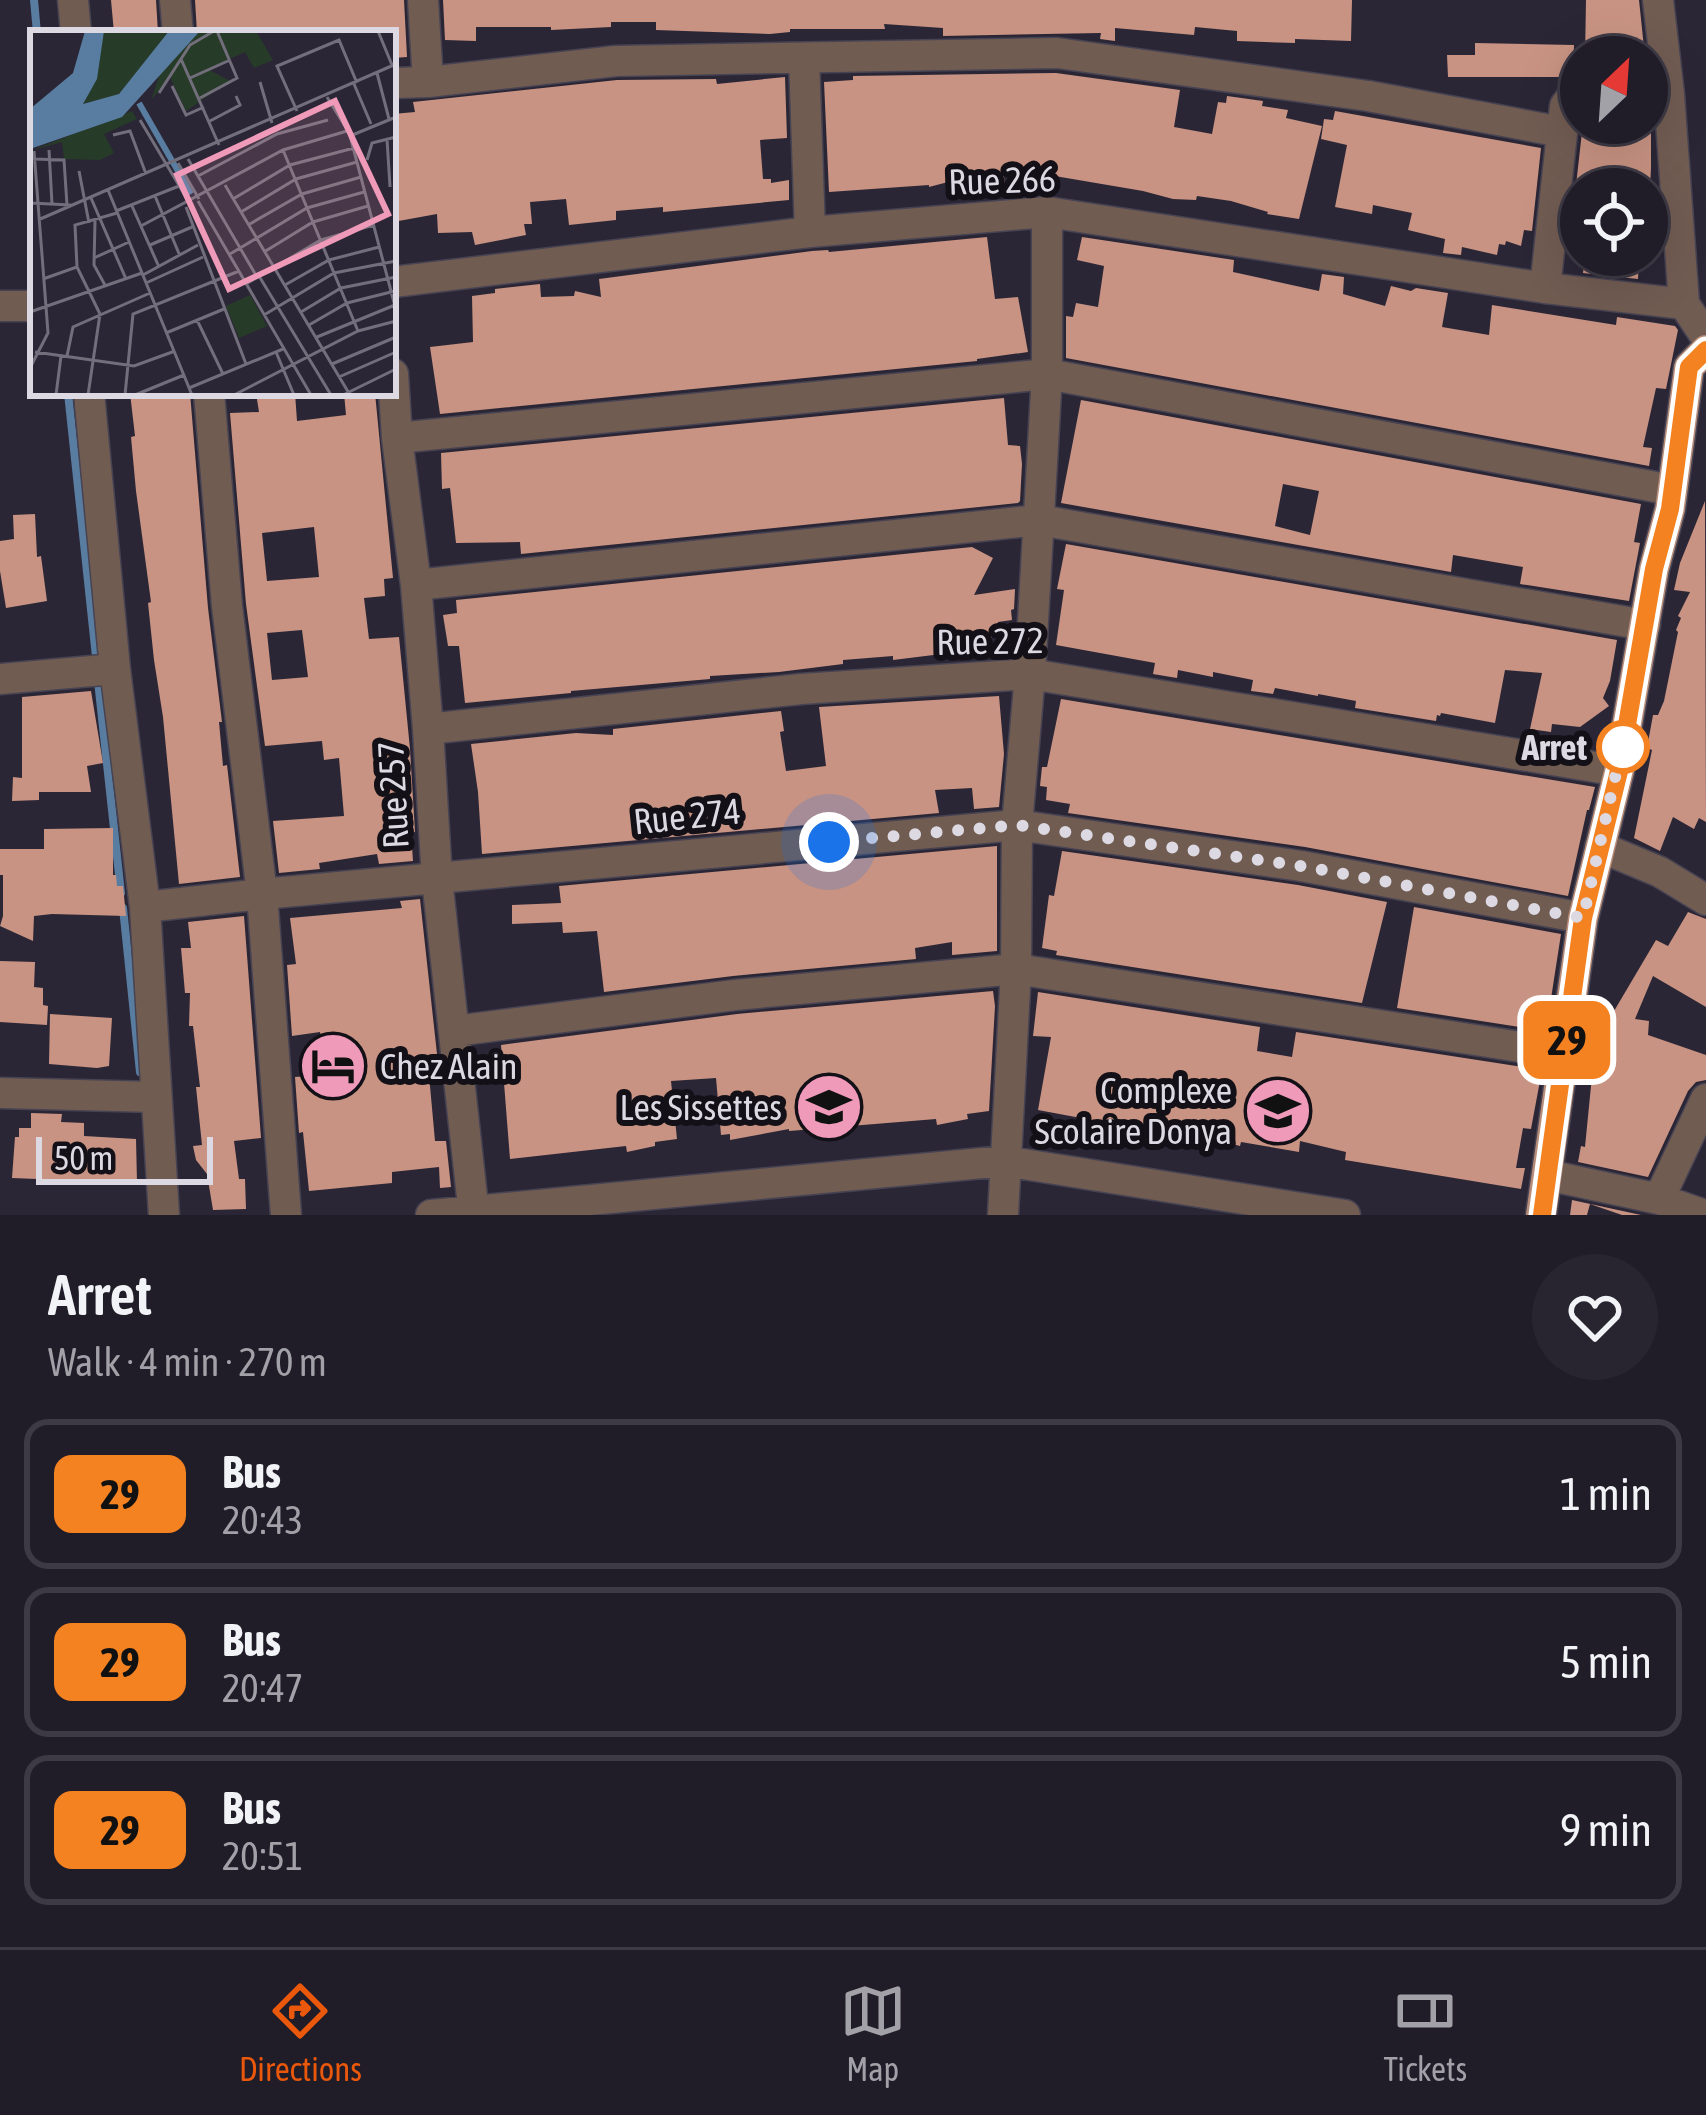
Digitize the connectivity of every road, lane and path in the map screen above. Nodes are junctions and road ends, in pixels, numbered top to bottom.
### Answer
1 (73, 0) edge
2 (175, 0) edge
3 (424, 0) edge
4 (1658, 0) edge
5 (76, 30) edge
6 (178, 30) edge
7 (1658, 36) edge
8 (804, 58) junction
9 (428, 82) junction
10 (396, 83) edge
11 (1560, 132) edge
12 (1561, 144) edge
13 (1664, 144) edge
14 (1047, 212) junction
15 (811, 232) junction
16 (396, 282) edge
17 (1545, 288) junction
18 (1684, 304) junction
19 (1706, 338) edge
20 (1706, 350) edge
21 (1047, 374) junction
22 (89, 396) edge
23 (209, 396) edge
24 (394, 396) edge
25 (397, 437) junction
26 (1706, 438) edge
27 (1674, 476) junction
28 (1039, 520) junction
29 (416, 585) junction
30 (1645, 625) junction
31 (115, 669) junction
32 (1030, 674) junction
33 (0, 679) edge
34 (428, 729) junction
35 (1619, 771) junction
36 (1017, 825) junction
37 (1600, 847) junction
38 (437, 879) junction
39 (262, 894) junction
40 (1706, 900) edge
41 (145, 908) junction
42 (1583, 918) junction
43 (1016, 969) junction
44 (455, 1031) junction
45 (1566, 1054) junction
46 (0, 1093) edge
47 (155, 1097) junction
48 (1706, 1099) edge
49 (1004, 1161) junction
50 (1547, 1175) junction
51 (1659, 1199) junction
52 (473, 1213) edge
53 (164, 1215) edge
54 (286, 1215) edge
55 (431, 1215) edge
56 (1003, 1215) edge
57 (1346, 1215) edge
58 (1541, 1215) edge
59 (1705, 1215) edge

1 - 5 street
2 - 6 street
3 - 9 street
4 - 7 street
8 - 9 street
8 - 11 street
8 - 15 street
9 - 10 street
12 - 17 street
13 - 18 street
14 - 15 street, Rue 266
14 - 17 street, Rue 266
14 - 21 street
15 - 16 street, Rue 266
17 - 18 street, Rue 266
18 - 19 street
20 - 27 main road
21 - 25 street
21 - 27 street
21 - 28 street
22 - 31 street
23 - 39 street
24 - 25 street, Rue 257
25 - 29 street, Rue 257
26 - 27 main road
27 - 30 main road
28 - 29 street
28 - 30 street
28 - 32 street
29 - 34 street, Rue 257
30 - 35 main road
31 - 33 street
31 - 41 street
32 - 34 street, Rue 272
32 - 35 street, Rue 272
32 - 36 street
34 - 38 street, Rue 257
35 - 37 main road
36 - 38 street, Rue 274
36 - 42 street, Rue 274
36 - 43 street
37 - 40 street
37 - 42 main road
38 - 39 street, Rue 274
38 - 44 street, Rue 257
39 - 41 street, Rue 274
39 - 54 street
41 - 47 street
42 - 45 main road
43 - 44 street
43 - 45 street
43 - 49 street
44 - 52 street, Rue 257
45 - 50 main road
46 - 47 street
47 - 53 street
48 - 51 street
49 - 52 street
49 - 56 street
49 - 57 street
50 - 51 street
50 - 58 main road
51 - 59 street
52 - 55 street

